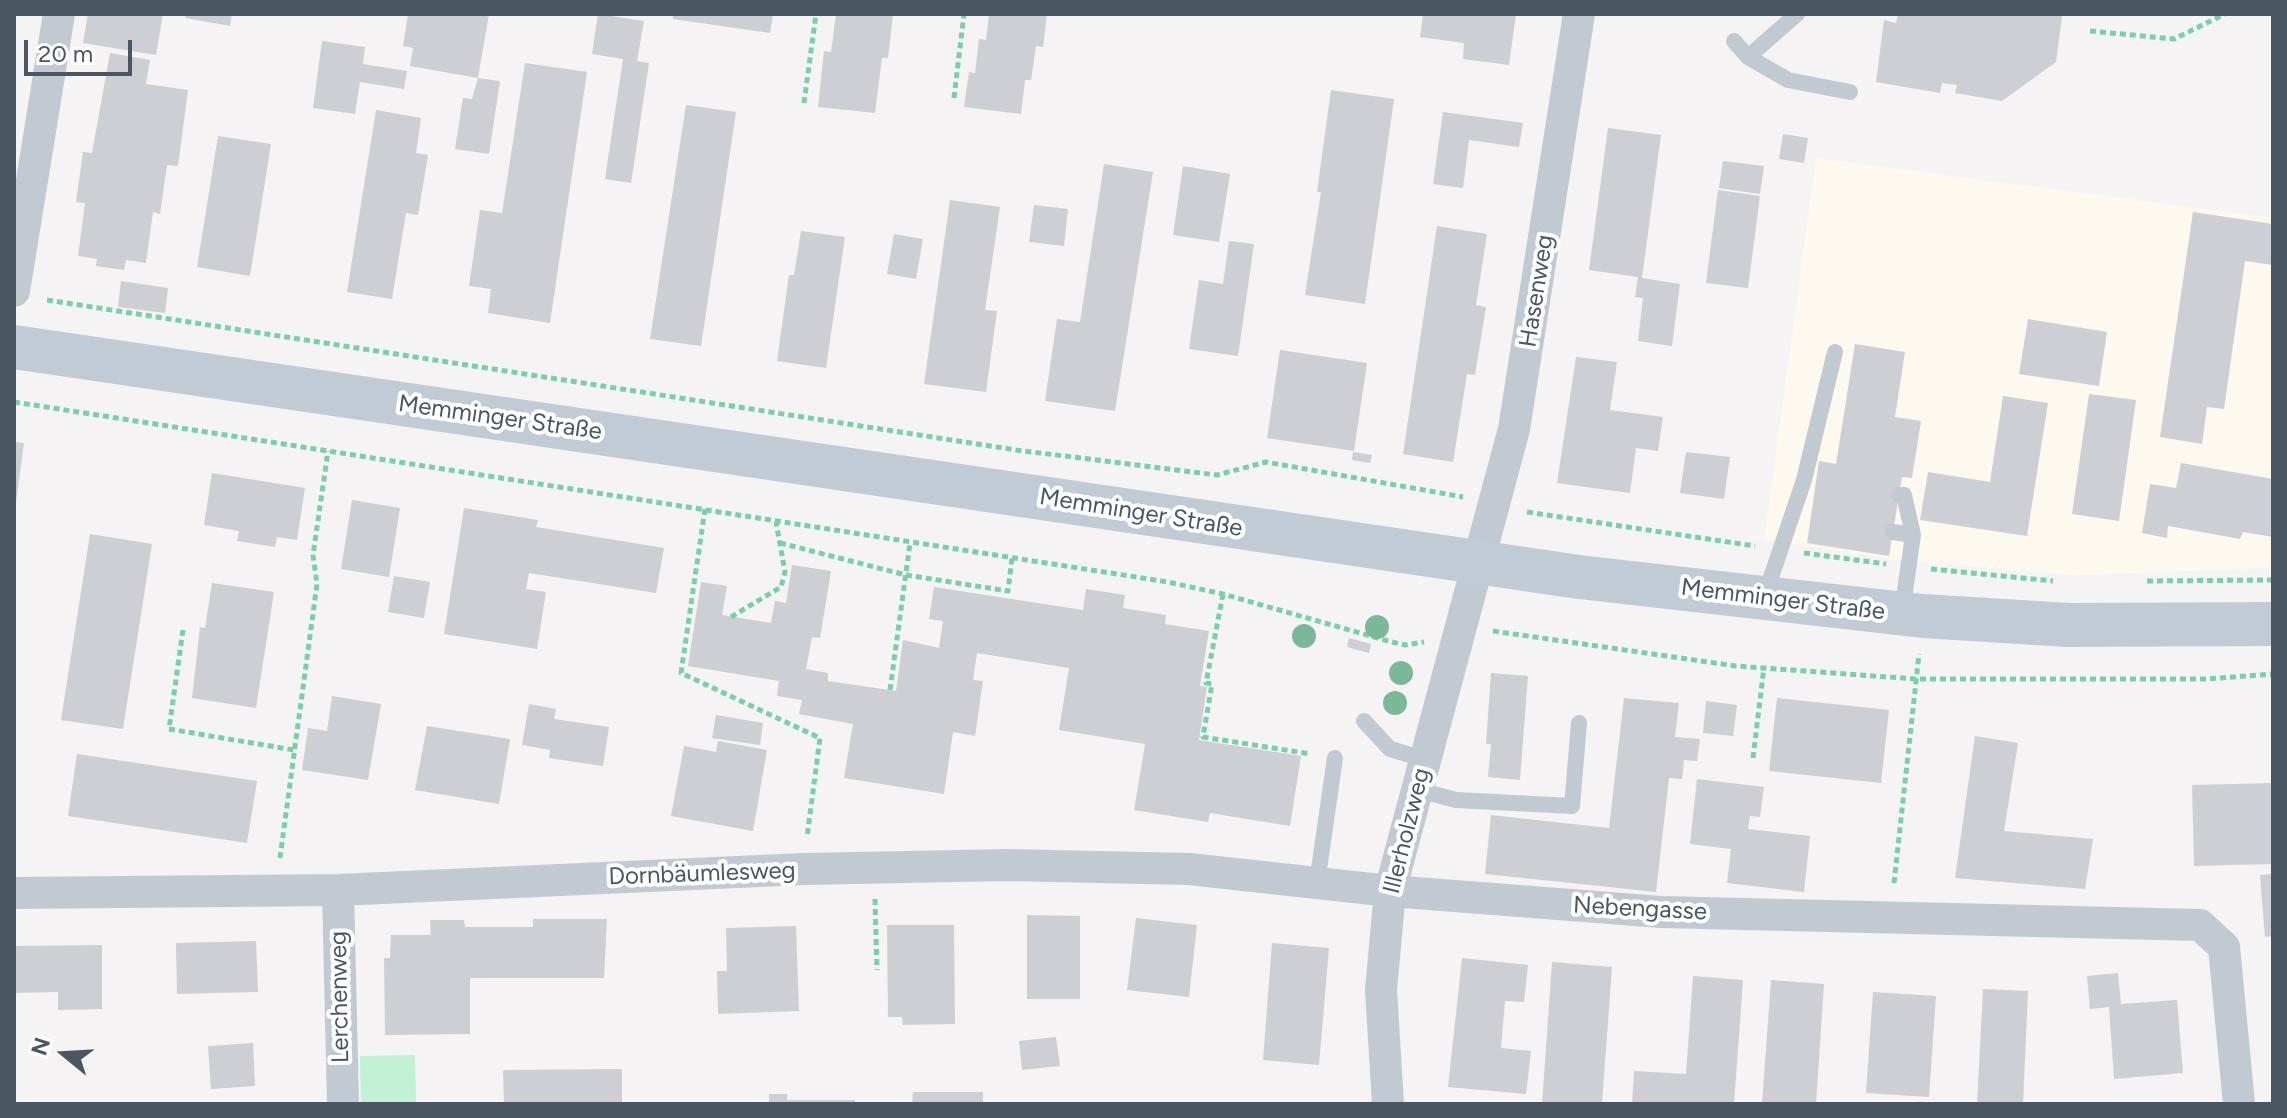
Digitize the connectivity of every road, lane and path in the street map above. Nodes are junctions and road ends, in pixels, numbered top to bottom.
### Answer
1 (59, 14) edge
2 (816, 14) edge
3 (964, 14) edge
4 (1579, 14) edge
5 (1797, 14) edge
6 (2225, 14) edge
7 (2090, 31) dead end
8 (1734, 41) dead end
9 (1748, 57) junction
10 (1850, 92) dead end
11 (954, 98) dead end
12 (804, 103) dead end
13 (29, 296) edge
14 (14, 347) edge
15 (1835, 352) dead end
16 (14, 402) edge
17 (328, 451) junction
18 (1899, 495) dead end
19 (1495, 505) junction
20 (705, 509) junction
21 (1793, 517) junction
22 (1812, 520) dead end
23 (776, 522) junction
24 (1893, 532) dead end
25 (1913, 535) junction
26 (780, 543) junction
27 (910, 543) junction
28 (1012, 558) junction
29 (1479, 564) junction
30 (906, 575) junction
31 (1223, 594) junction
32 (1764, 596) junction
33 (1902, 614) junction
34 (731, 617) dead end
35 (2273, 624) edge
36 (183, 630) dead end
37 (1459, 636) junction
38 (1764, 667) junction
39 (2273, 674) edge
40 (1916, 679) junction
41 (890, 690) dead end
42 (1364, 721) dead end
43 (1579, 723) dead end
44 (294, 750) junction
45 (1335, 758) dead end
46 (1753, 758) dead end
47 (1424, 759) junction
48 (1310, 770) dead end
49 (1415, 789) junction
50 (874, 867) junction
51 (804, 869) junction
52 (1317, 883) junction
53 (338, 890) junction
54 (275, 891) junction
55 (1390, 891) junction
56 (14, 893) edge
57 (1890, 920) junction
58 (877, 970) dead end
59 (343, 1104) edge
60 (1388, 1104) edge
61 (2239, 1104) edge

1 - 13 street
2 - 12 path
3 - 11 path
4 - 19 street, Hasenweg
5 - 9 lane
6 - 7 path
8 - 9 lane
9 - 10 lane
13 - 19 path
14 - 29 main road, Memminger Straße
15 - 21 lane
16 - 17 path
17 - 20 path
17 - 44 path
18 - 25 lane
19 - 29 street, Hasenweg
20 - 23 path
20 - 51 path
21 - 22 lane
21 - 32 lane
23 - 26 path
23 - 27 path
24 - 25 lane
25 - 33 lane
26 - 30 path
26 - 34 path
27 - 28 path
27 - 30 path
28 - 30 path
28 - 31 path
29 - 32 main road, Memminger Straße
29 - 37 street, Illerholzweg
30 - 41 path
31 - 37 path
31 - 48 path
32 - 33 main road, Memminger Straße
33 - 35 main road, Memminger Straße
36 - 44 path
37 - 38 path
37 - 47 street, Illerholzweg
38 - 40 path
38 - 46 path
39 - 40 path
40 - 57 path
42 - 47 lane
43 - 49 lane
44 - 54 path
45 - 52 lane
47 - 49 street, Illerholzweg
49 - 55 street, Illerholzweg
50 - 51 street, Dornbäumlesweg
50 - 52 street, Dornbäumlesweg
50 - 58 path
51 - 53 street, Dornbäumlesweg
52 - 55 street, Dornbäumlesweg
53 - 54 street, Dornbäumlesweg
53 - 59 street, Lerchenweg
54 - 56 street, Dornbäumlesweg
55 - 57 street, Nebengasse
55 - 60 street, Illerholzweg
57 - 61 street, Nebengasse

